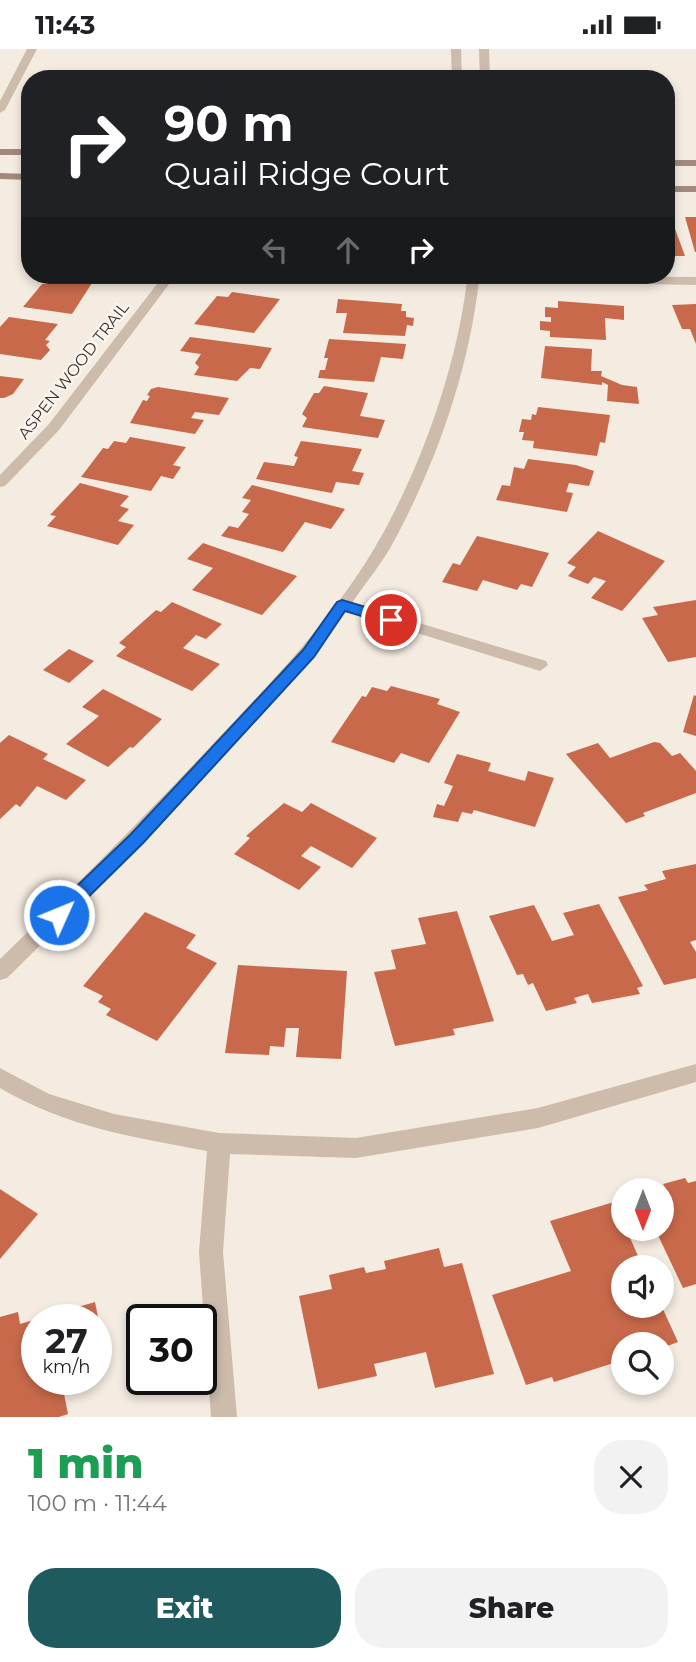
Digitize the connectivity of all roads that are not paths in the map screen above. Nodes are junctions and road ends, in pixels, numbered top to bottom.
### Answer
1 (32, 49) edge
2 (456, 49) edge
3 (484, 49) edge
4 (457, 70) edge
5 (485, 70) edge
6 (0, 110) edge
7 (0, 152) edge
8 (21, 152) edge
9 (675, 163) edge
10 (696, 163) edge
11 (0, 176) edge
12 (21, 177) edge
13 (675, 189) edge
14 (696, 189) edge
15 (675, 281) edge
16 (696, 281) edge
17 (163, 284) edge
18 (474, 284) edge
19 (0, 483) edge
20 (342, 605) junction
21 (540, 665) dead end
22 (0, 972) edge
23 (696, 1073) edge
24 (0, 1077) edge
25 (219, 1143) junction
26 (224, 1417) edge

1 - 6 street
2 - 4 street
3 - 5 street
7 - 8 main road
9 - 10 main road
11 - 12 main road
13 - 14 main road
15 - 16 street
17 - 19 street, ASPEN WOOD TRAIL
18 - 20 street
20 - 21 street
20 - 22 street
23 - 25 street
24 - 25 street
25 - 26 street

